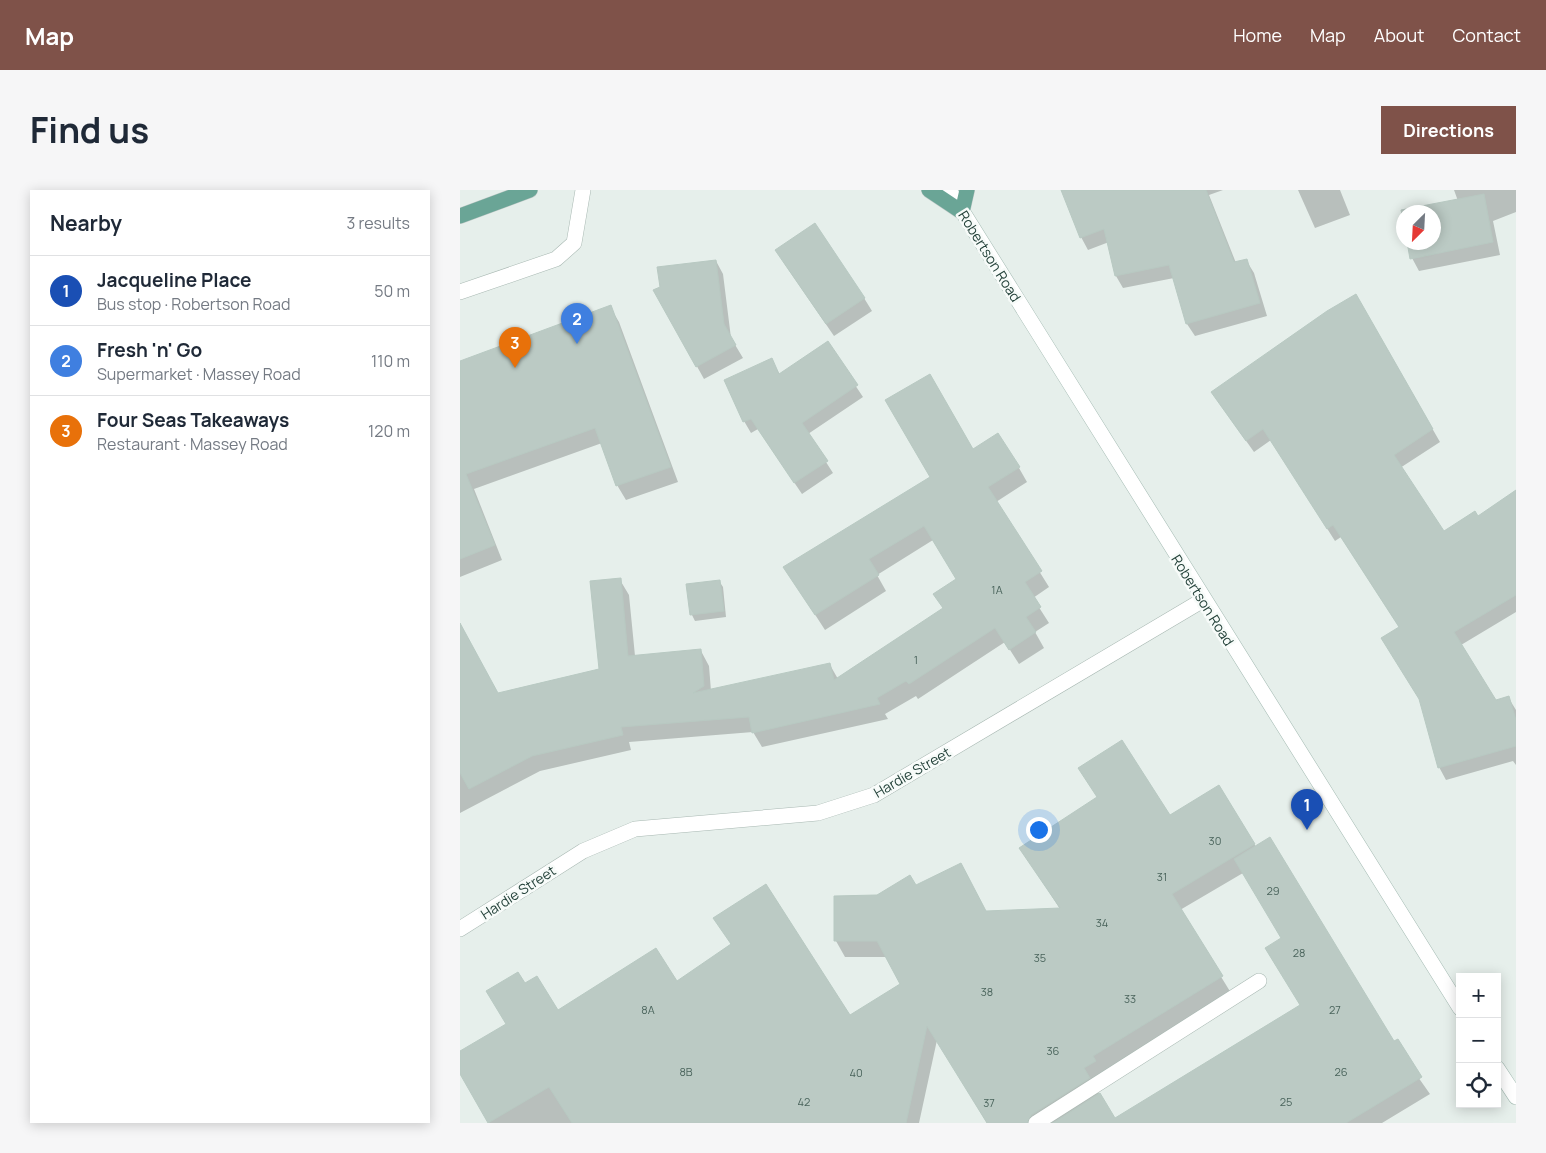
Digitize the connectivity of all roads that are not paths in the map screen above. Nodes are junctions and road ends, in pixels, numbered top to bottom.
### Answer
1 (530, 190) edge
2 (583, 190) edge
3 (930, 190) edge
4 (950, 190) edge
5 (967, 190) edge
6 (962, 212) junction
7 (460, 216) edge
8 (460, 292) edge
9 (1203, 600) junction
10 (460, 929) edge
11 (1259, 981) dead end
12 (1456, 1002) edge
13 (1501, 1074) edge
14 (1516, 1097) edge
15 (1036, 1123) edge

1 - 7 main road
2 - 8 main road
3 - 6 main road
4 - 6 main road, Robertson Road
5 - 6 main road
6 - 9 main road, Robertson Road
9 - 10 main road, Hardie Street
9 - 12 main road, Robertson Road
11 - 15 main road
13 - 14 main road

